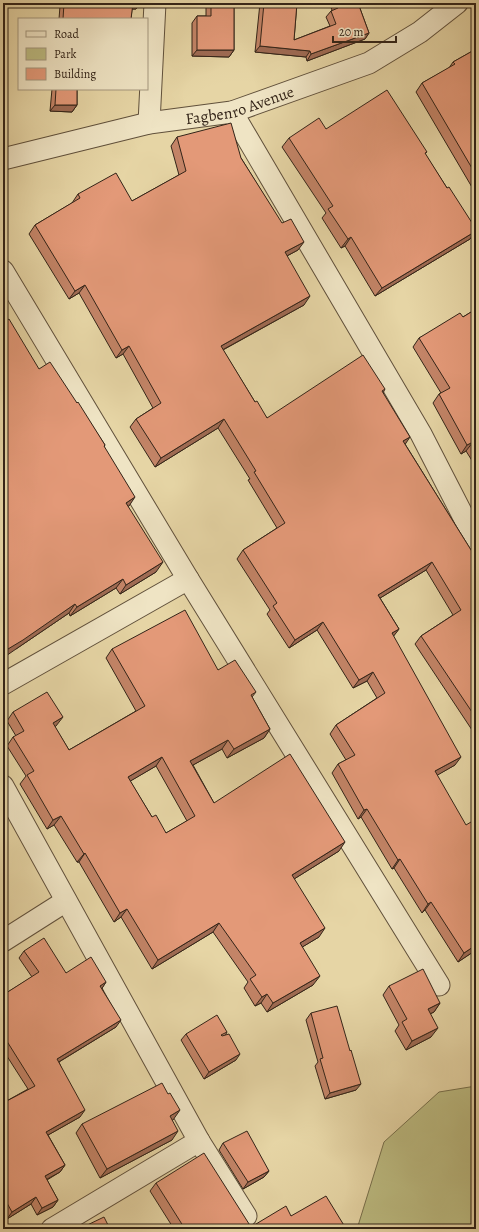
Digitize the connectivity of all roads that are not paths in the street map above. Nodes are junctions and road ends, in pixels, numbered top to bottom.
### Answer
1 (155, 3) edge
2 (457, 3) edge
3 (232, 112) junction
4 (148, 123) junction
5 (3, 159) edge
6 (3, 271) edge
7 (475, 538) edge
8 (188, 580) junction
9 (3, 684) edge
10 (3, 786) edge
11 (66, 901) junction
12 (3, 940) edge
13 (438, 985) dead end
14 (198, 1141) junction
15 (246, 1216) edge
16 (52, 1229) edge

1 - 4 street
2 - 3 street, Fagbenro Avenue
3 - 4 street, Fagbenro Avenue
3 - 7 street
4 - 5 street, Fagbenro Avenue
6 - 8 street
8 - 9 street
8 - 13 street
10 - 11 street
11 - 12 street
11 - 14 street
14 - 15 street
14 - 16 street

